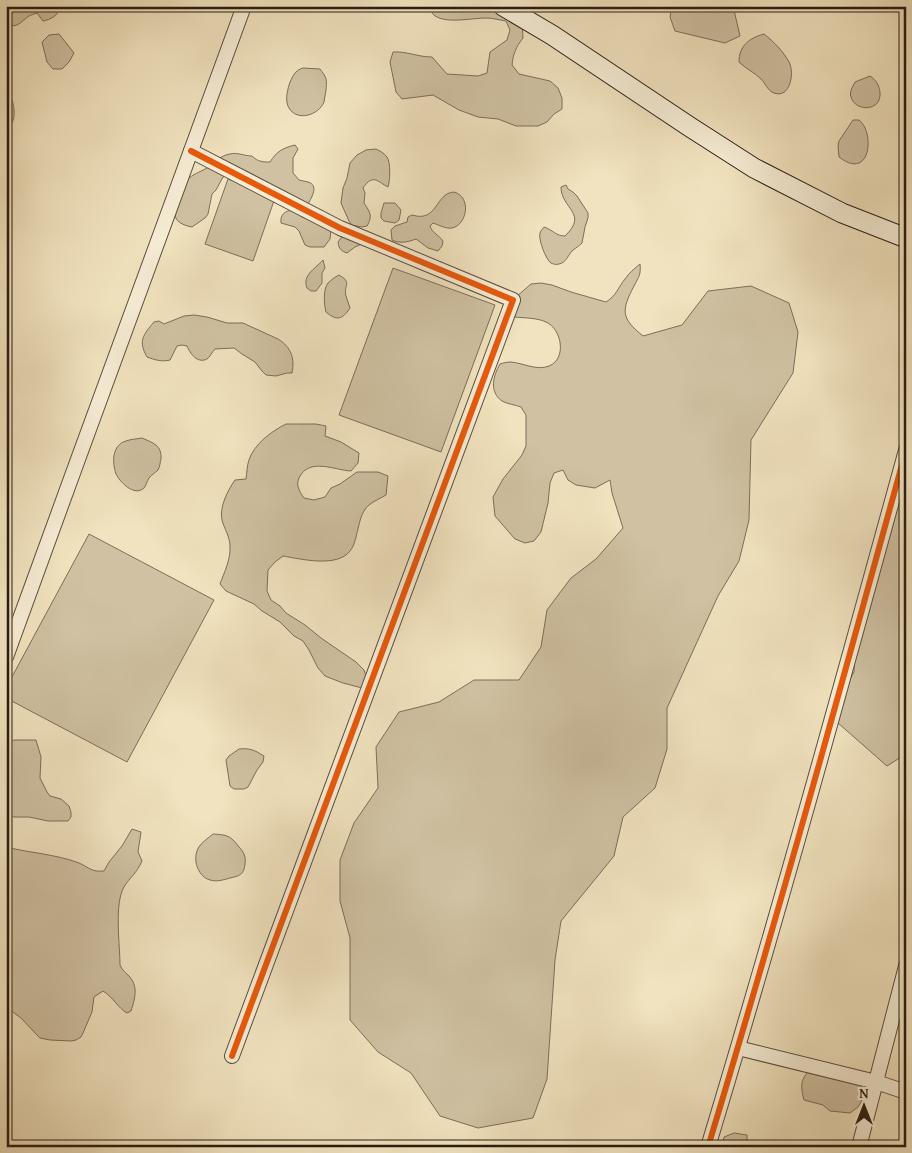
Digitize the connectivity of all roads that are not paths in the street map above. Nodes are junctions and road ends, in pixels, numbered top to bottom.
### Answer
1 (244, 6) edge
2 (502, 6) edge
3 (191, 151) junction
4 (906, 238) edge
5 (906, 450) edge
6 (6, 657) edge
7 (906, 966) edge
8 (738, 1048) junction
9 (232, 1056) dead end
10 (876, 1082) junction
11 (906, 1092) edge
12 (708, 1147) edge
13 (859, 1147) edge

1 - 3 street
2 - 4 street
3 - 6 street
3 - 9 street
5 - 8 street
7 - 10 street
8 - 10 street
8 - 12 street
10 - 11 street
10 - 13 street

